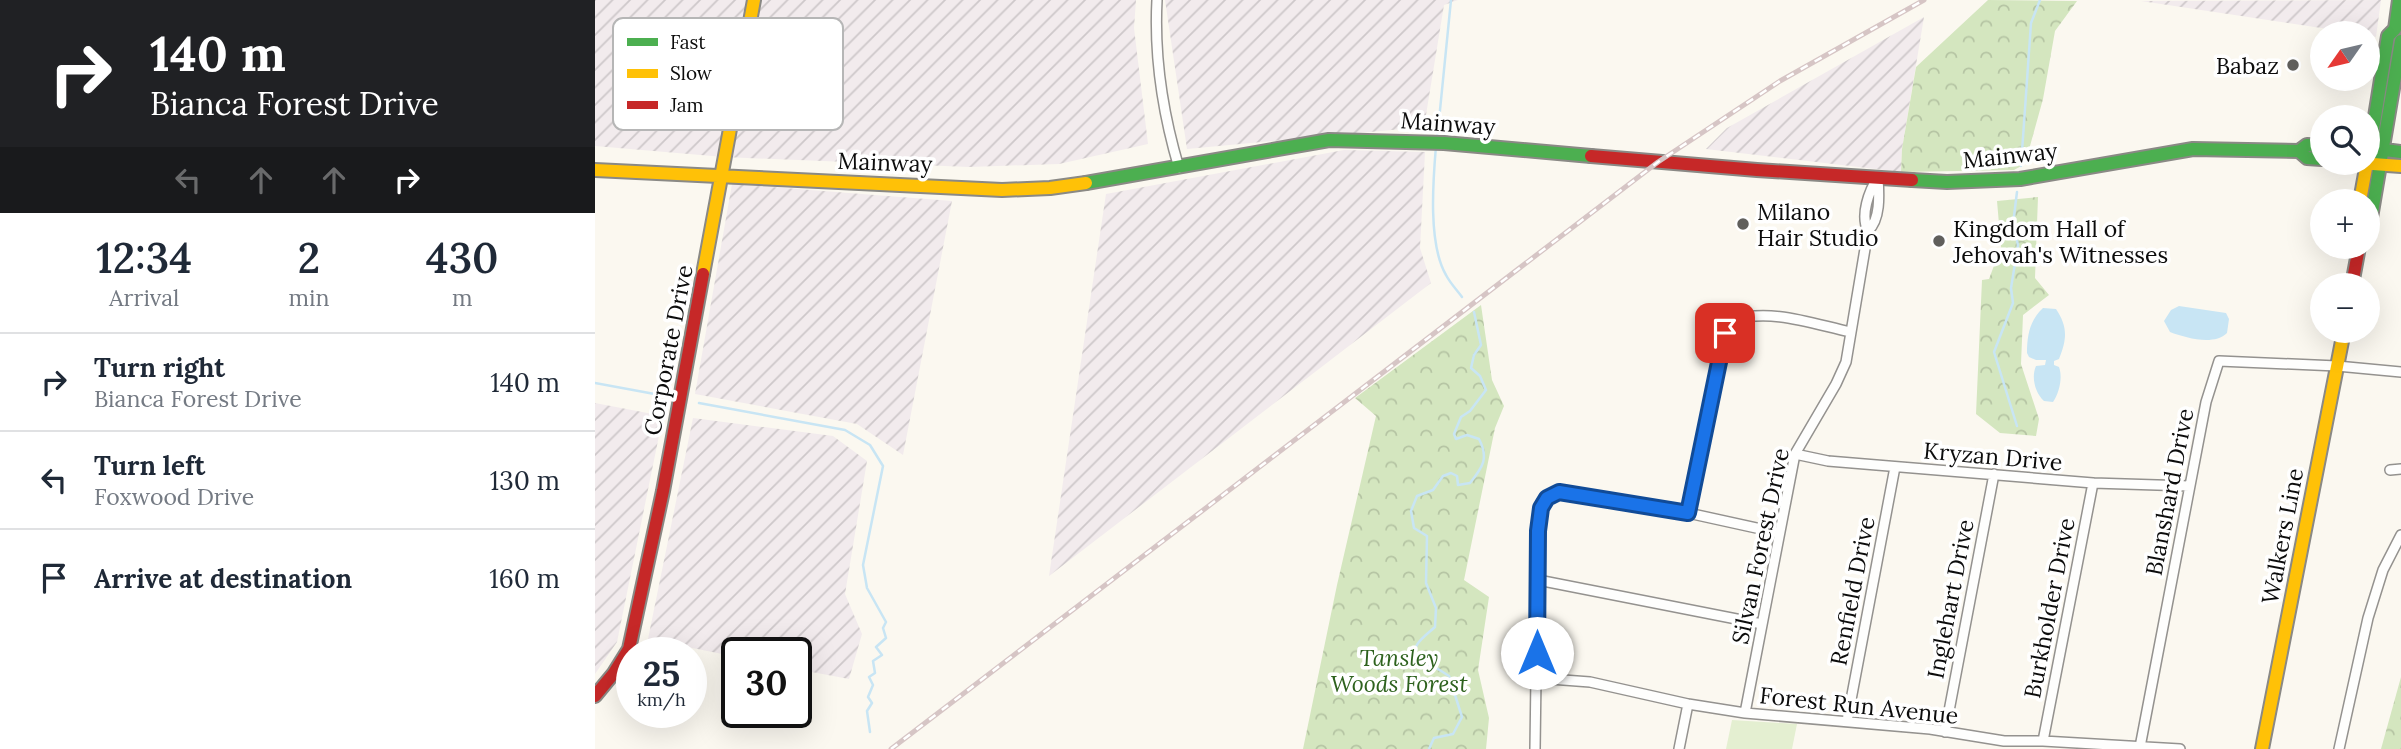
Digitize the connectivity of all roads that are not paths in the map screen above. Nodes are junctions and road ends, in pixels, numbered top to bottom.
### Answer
1 (754, 0) edge
2 (1157, 0) edge
3 (2399, 0) edge
4 (751, 18) edge
5 (2399, 36) edge
6 (2377, 105) edge
7 (730, 130) edge
8 (2310, 145) edge
9 (2383, 150) junction
10 (2299, 151) junction
11 (2380, 152) edge
12 (2401, 152) edge
13 (2310, 158) edge
14 (2380, 161) edge
15 (2401, 166) edge
16 (1179, 168) junction
17 (595, 170) edge
18 (722, 177) junction
19 (1878, 177) junction
20 (1851, 332) junction
21 (2342, 343) edge
22 (2337, 366) junction
23 (2401, 372) edge
24 (1795, 454) junction
25 (1895, 467) junction
26 (2401, 469) edge
27 (2390, 470) dead end
28 (1994, 474) junction
29 (2093, 483) junction
30 (2189, 486) junction
31 (1688, 513) junction
32 (1779, 533) junction
33 (2401, 535) edge
34 (1538, 580) junction
35 (1762, 624) junction
36 (1537, 678) junction
37 (595, 696) edge
38 (1688, 704) junction
39 (1745, 713) junction
40 (1847, 721) junction
41 (1945, 732) junction
42 (2043, 741) junction
43 (2003, 745) edge
44 (2140, 747) edge
45 (1535, 749) edge
46 (1679, 749) edge
47 (2180, 749) edge
48 (2262, 749) edge
49 (2339, 749) edge

1 - 4 street, Corporate Drive
2 - 16 street
3 - 5 street
5 - 6 street
5 - 9 street
7 - 18 street, Corporate Drive
8 - 10 street, Mainway
9 - 11 street
9 - 12 street
10 - 13 street, Mainway
10 - 19 street, Mainway
14 - 15 street
16 - 18 street, Mainway
16 - 19 street, Mainway
17 - 18 street, Mainway
18 - 37 street, Corporate Drive
19 - 20 street, Silvan Forest Drive
20 - 24 street, Silvan Forest Drive
20 - 31 street
21 - 22 street, Walkers Line
22 - 23 street
22 - 30 street, Blanshard Drive
22 - 48 street, Walkers Line
24 - 25 street, Kryzan Drive
24 - 32 street, Silvan Forest Drive
25 - 28 street, Kryzan Drive
25 - 40 street, Renfield Drive
26 - 27 street
28 - 29 street, Kryzan Drive
28 - 41 street, Inglehart Drive
29 - 30 street, Kryzan Drive
29 - 42 street, Burkholder Drive
30 - 44 street, Blanshard Drive
31 - 32 street
31 - 34 street
32 - 35 street, Silvan Forest Drive
33 - 49 street
34 - 35 street
34 - 36 street
35 - 39 street, Silvan Forest Drive
36 - 38 street, Forest Run Avenue
36 - 45 street
38 - 39 street, Forest Run Avenue
38 - 46 street
39 - 40 street, Forest Run Avenue
40 - 41 street, Forest Run Avenue
41 - 43 street, Forest Run Avenue
42 - 43 street, Forest Run Avenue
42 - 44 street, Forest Run Avenue
44 - 47 street, Forest Run Avenue

